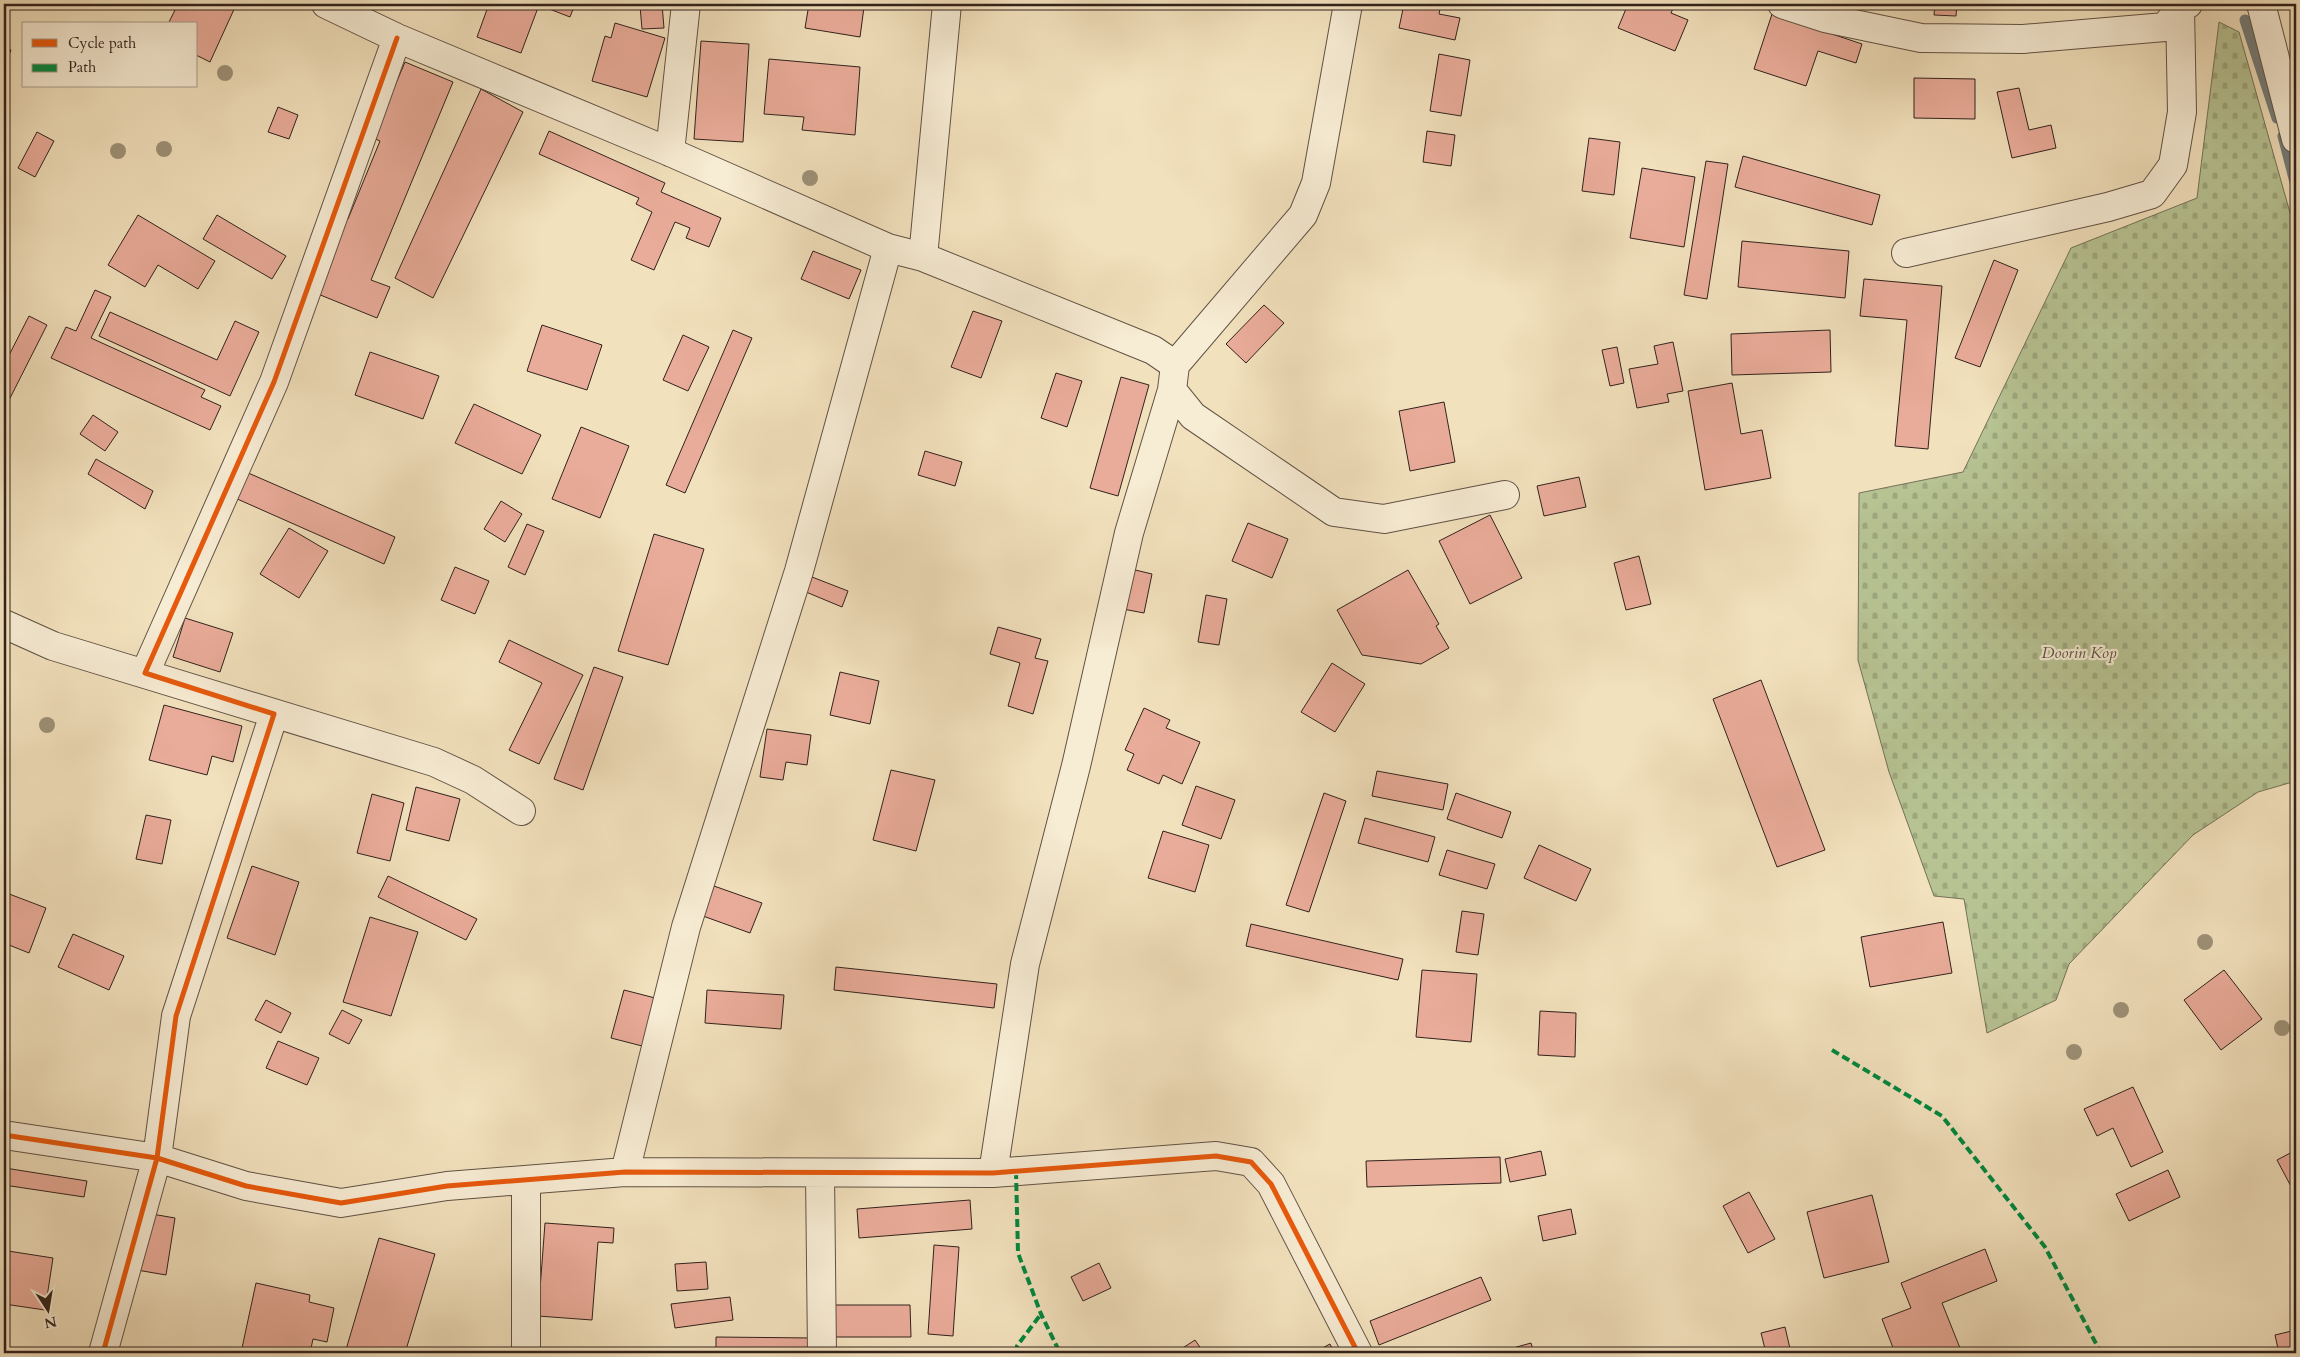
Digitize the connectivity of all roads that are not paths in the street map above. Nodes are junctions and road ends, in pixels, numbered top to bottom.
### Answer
1 (686, 4) edge
2 (947, 4) edge
3 (1348, 4) edge
4 (1782, 4) edge
5 (2261, 4) edge
6 (332, 5) edge
7 (2184, 6) edge
8 (397, 38) junction
9 (2296, 139) edge
10 (670, 152) junction
11 (888, 248) junction
12 (1906, 253) dead end
13 (922, 257) junction
14 (1173, 378) junction
15 (1505, 495) dead end
16 (4, 624) edge
17 (145, 673) junction
18 (274, 714) junction
19 (521, 811) dead end
20 (4, 1135) edge
21 (157, 1158) junction
22 (625, 1172) junction
23 (993, 1173) junction
24 (820, 1174) junction
25 (526, 1180) junction
26 (103, 1353) edge
27 (526, 1353) edge
28 (822, 1353) edge
29 (1358, 1353) edge

1 - 10 street
2 - 13 street
3 - 14 street
4 - 7 street
5 - 9 street
6 - 8 street
7 - 12 street
8 - 10 street
8 - 17 street
10 - 11 street
11 - 13 street
11 - 22 street
13 - 14 street
14 - 15 street
14 - 23 street
16 - 17 street
17 - 18 street
18 - 19 street
18 - 21 street
20 - 21 street
21 - 25 street
21 - 26 street
22 - 24 street
22 - 25 street
23 - 24 street
23 - 29 street
24 - 28 street
25 - 27 street

